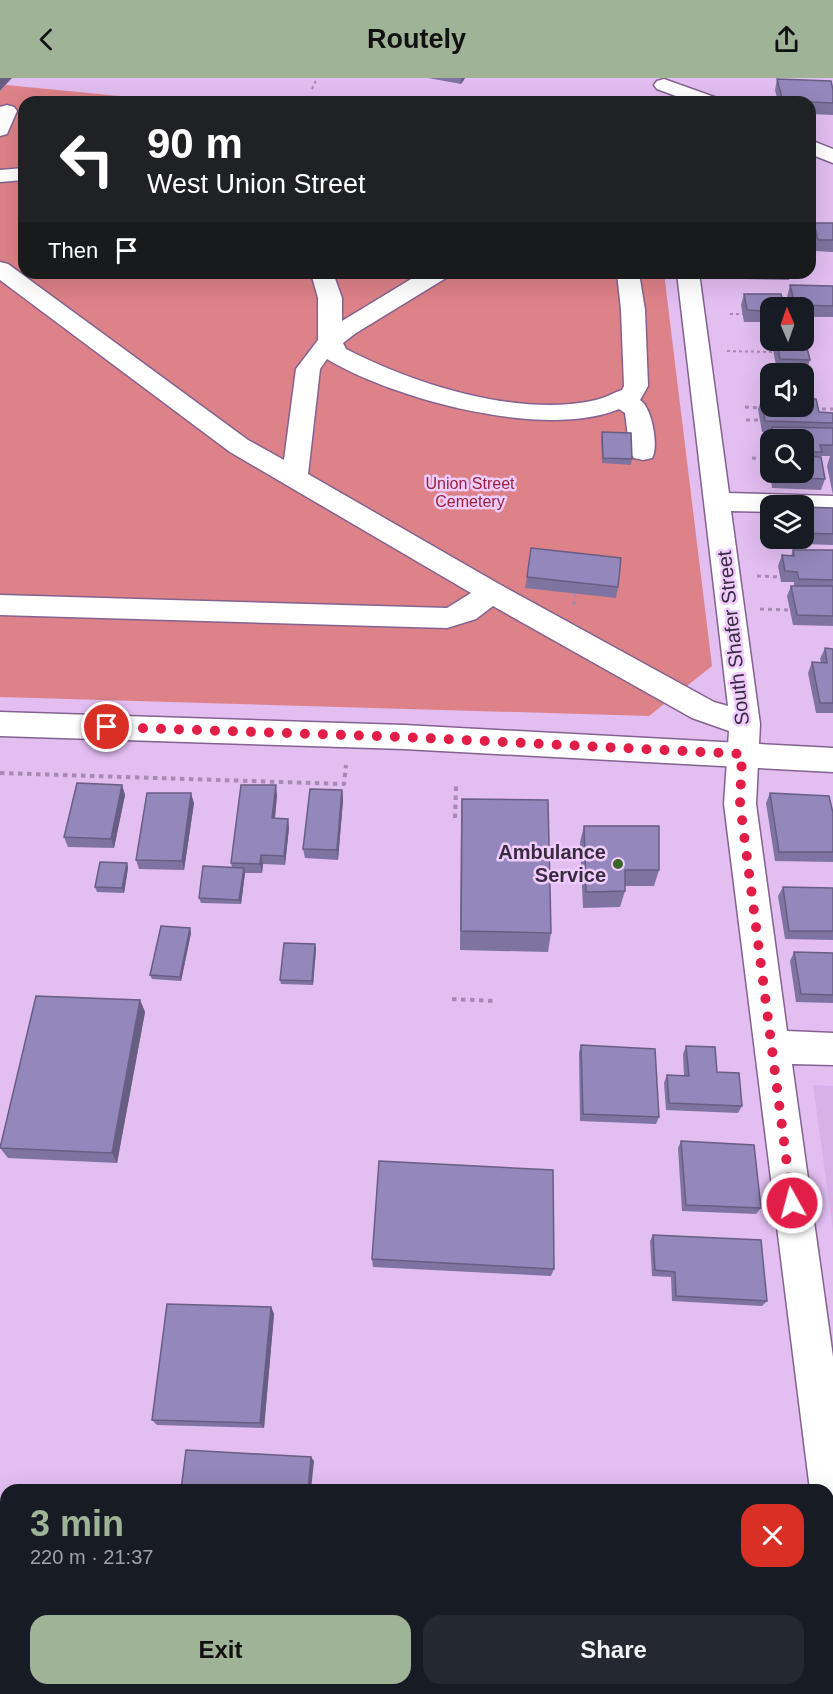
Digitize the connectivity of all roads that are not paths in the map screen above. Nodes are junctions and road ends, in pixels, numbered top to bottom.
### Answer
1 (664, 88) edge
2 (690, 96) edge
3 (7, 111) dead end
4 (0, 130) edge
5 (816, 145) edge
6 (833, 145) edge
7 (816, 148) edge
8 (833, 157) edge
9 (18, 174) edge
10 (0, 176) edge
11 (0, 269) edge
12 (324, 279) edge
13 (428, 279) edge
14 (629, 279) edge
15 (688, 279) edge
16 (330, 341) junction
17 (622, 401) junction
18 (643, 452) dead end
19 (295, 478) junction
20 (718, 502) junction
21 (833, 505) edge
22 (489, 591) junction
23 (0, 605) edge
24 (0, 724) edge
25 (743, 739) junction
26 (833, 759) edge
27 (772, 1047) junction
28 (833, 1049) edge
29 (831, 1484) edge

1 - 2 street
3 - 4 street
5 - 6 street
7 - 8 street
9 - 10 street
11 - 19 street
12 - 16 street
13 - 16 street
14 - 17 street
15 - 20 street, South Shafer Street
16 - 17 street
16 - 19 street
17 - 18 street
19 - 22 street
20 - 21 street
20 - 25 street, South Shafer Street
22 - 23 street
22 - 25 street
24 - 25 street
25 - 26 street
25 - 27 street, South Shafer Street
27 - 28 street
27 - 29 street, South Shafer Street

